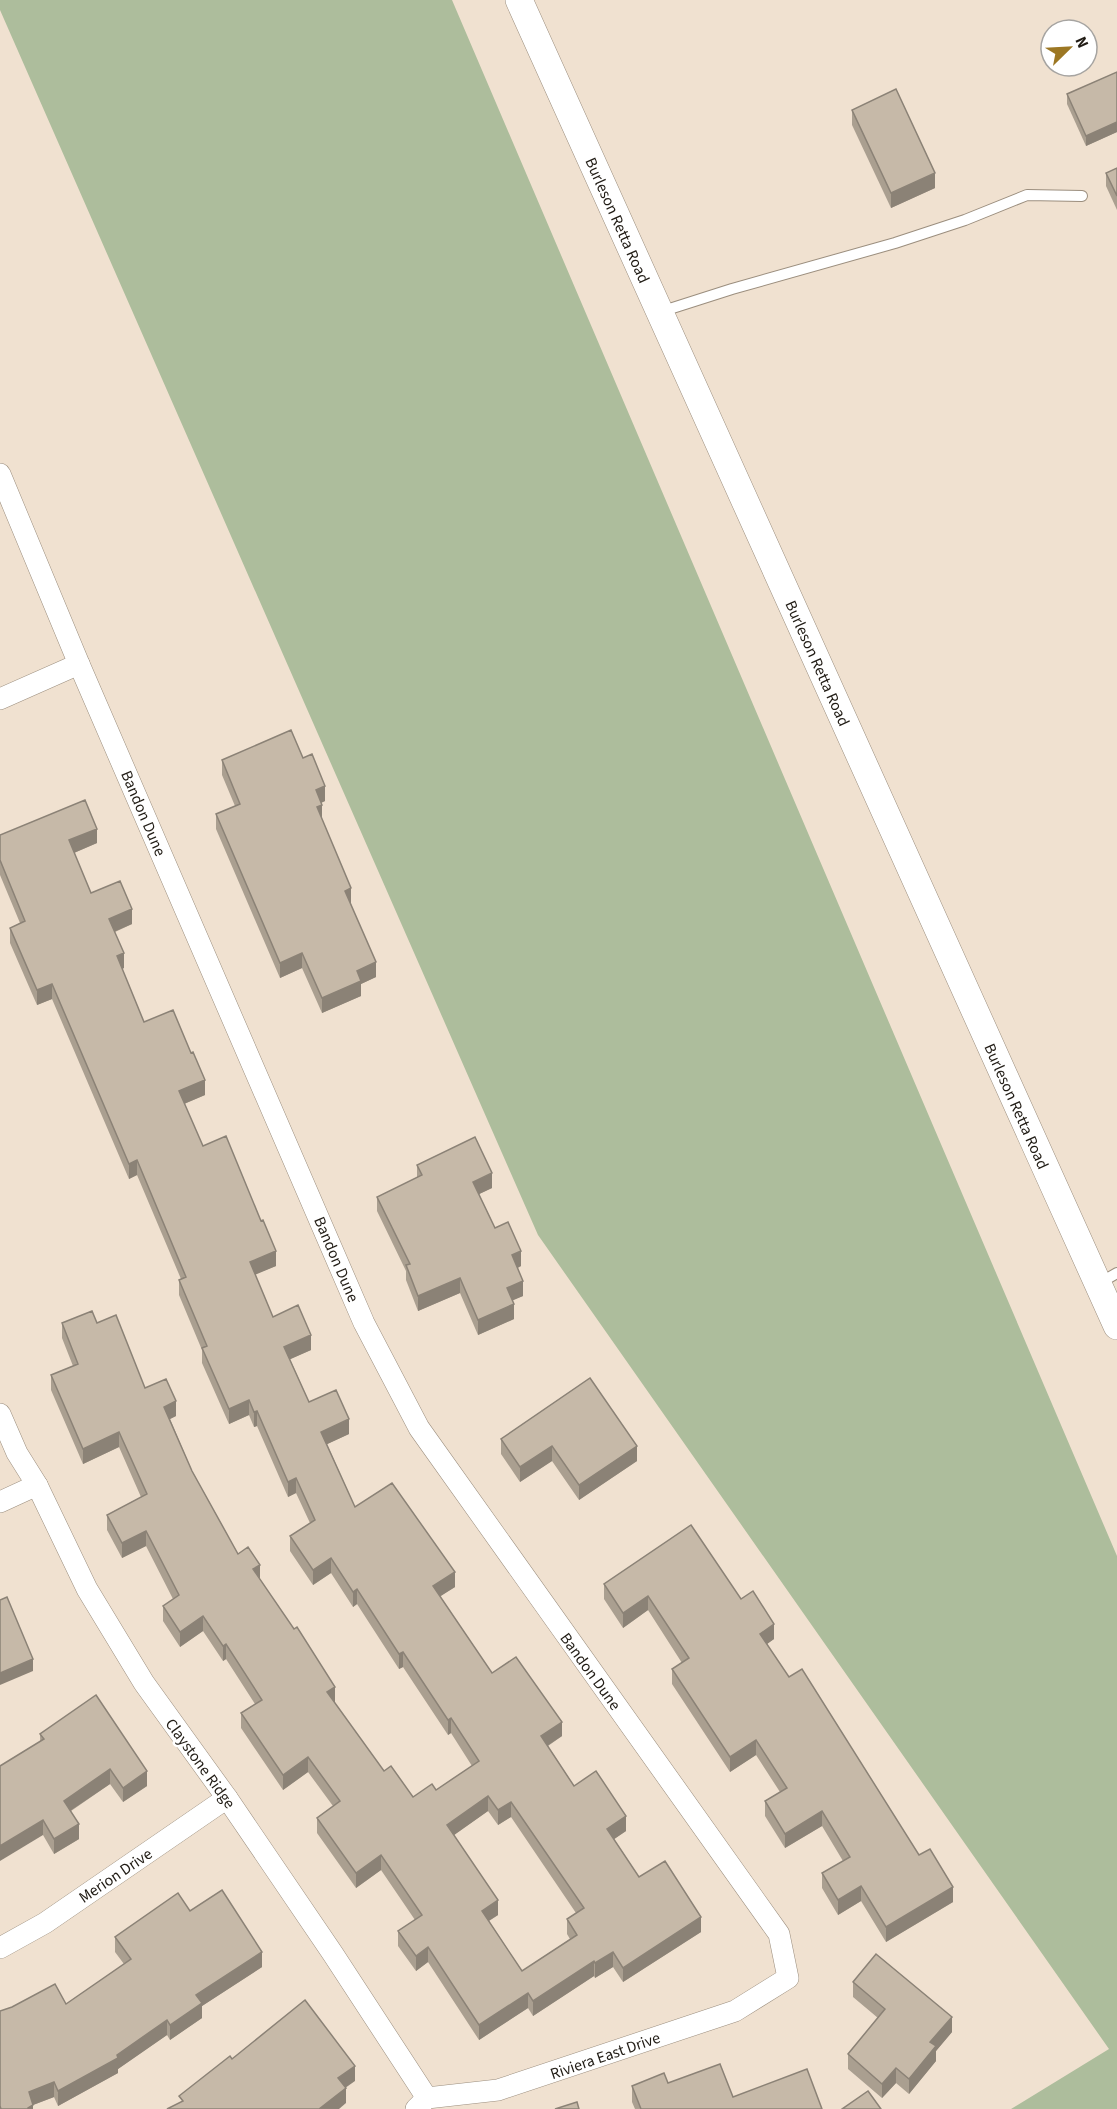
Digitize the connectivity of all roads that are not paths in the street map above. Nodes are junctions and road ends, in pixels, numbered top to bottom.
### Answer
1 (519, 0) edge
2 (1082, 196) dead end
3 (660, 312) junction
4 (0, 474) edge
5 (79, 664) junction
6 (0, 699) edge
7 (1108, 1279) edge
8 (1117, 1326) edge
9 (0, 1414) edge
10 (37, 1485) junction
11 (0, 1502) edge
12 (227, 1798) junction
13 (0, 1948) edge
14 (788, 1978) joint
15 (421, 2103) edge

1 - 3 street, Burleson Retta Road
2 - 3 lane
3 - 7 street, Burleson Retta Road
4 - 5 street, Bandon Dune
5 - 6 street
5 - 14 street, Bandon Dune
7 - 8 street, Burleson Retta Road
9 - 10 street, Claystone Ridge
10 - 11 street
10 - 12 street, Claystone Ridge
12 - 13 street, Merion Drive
12 - 15 street, Claystone Ridge
14 - 15 street, Riviera East Drive

